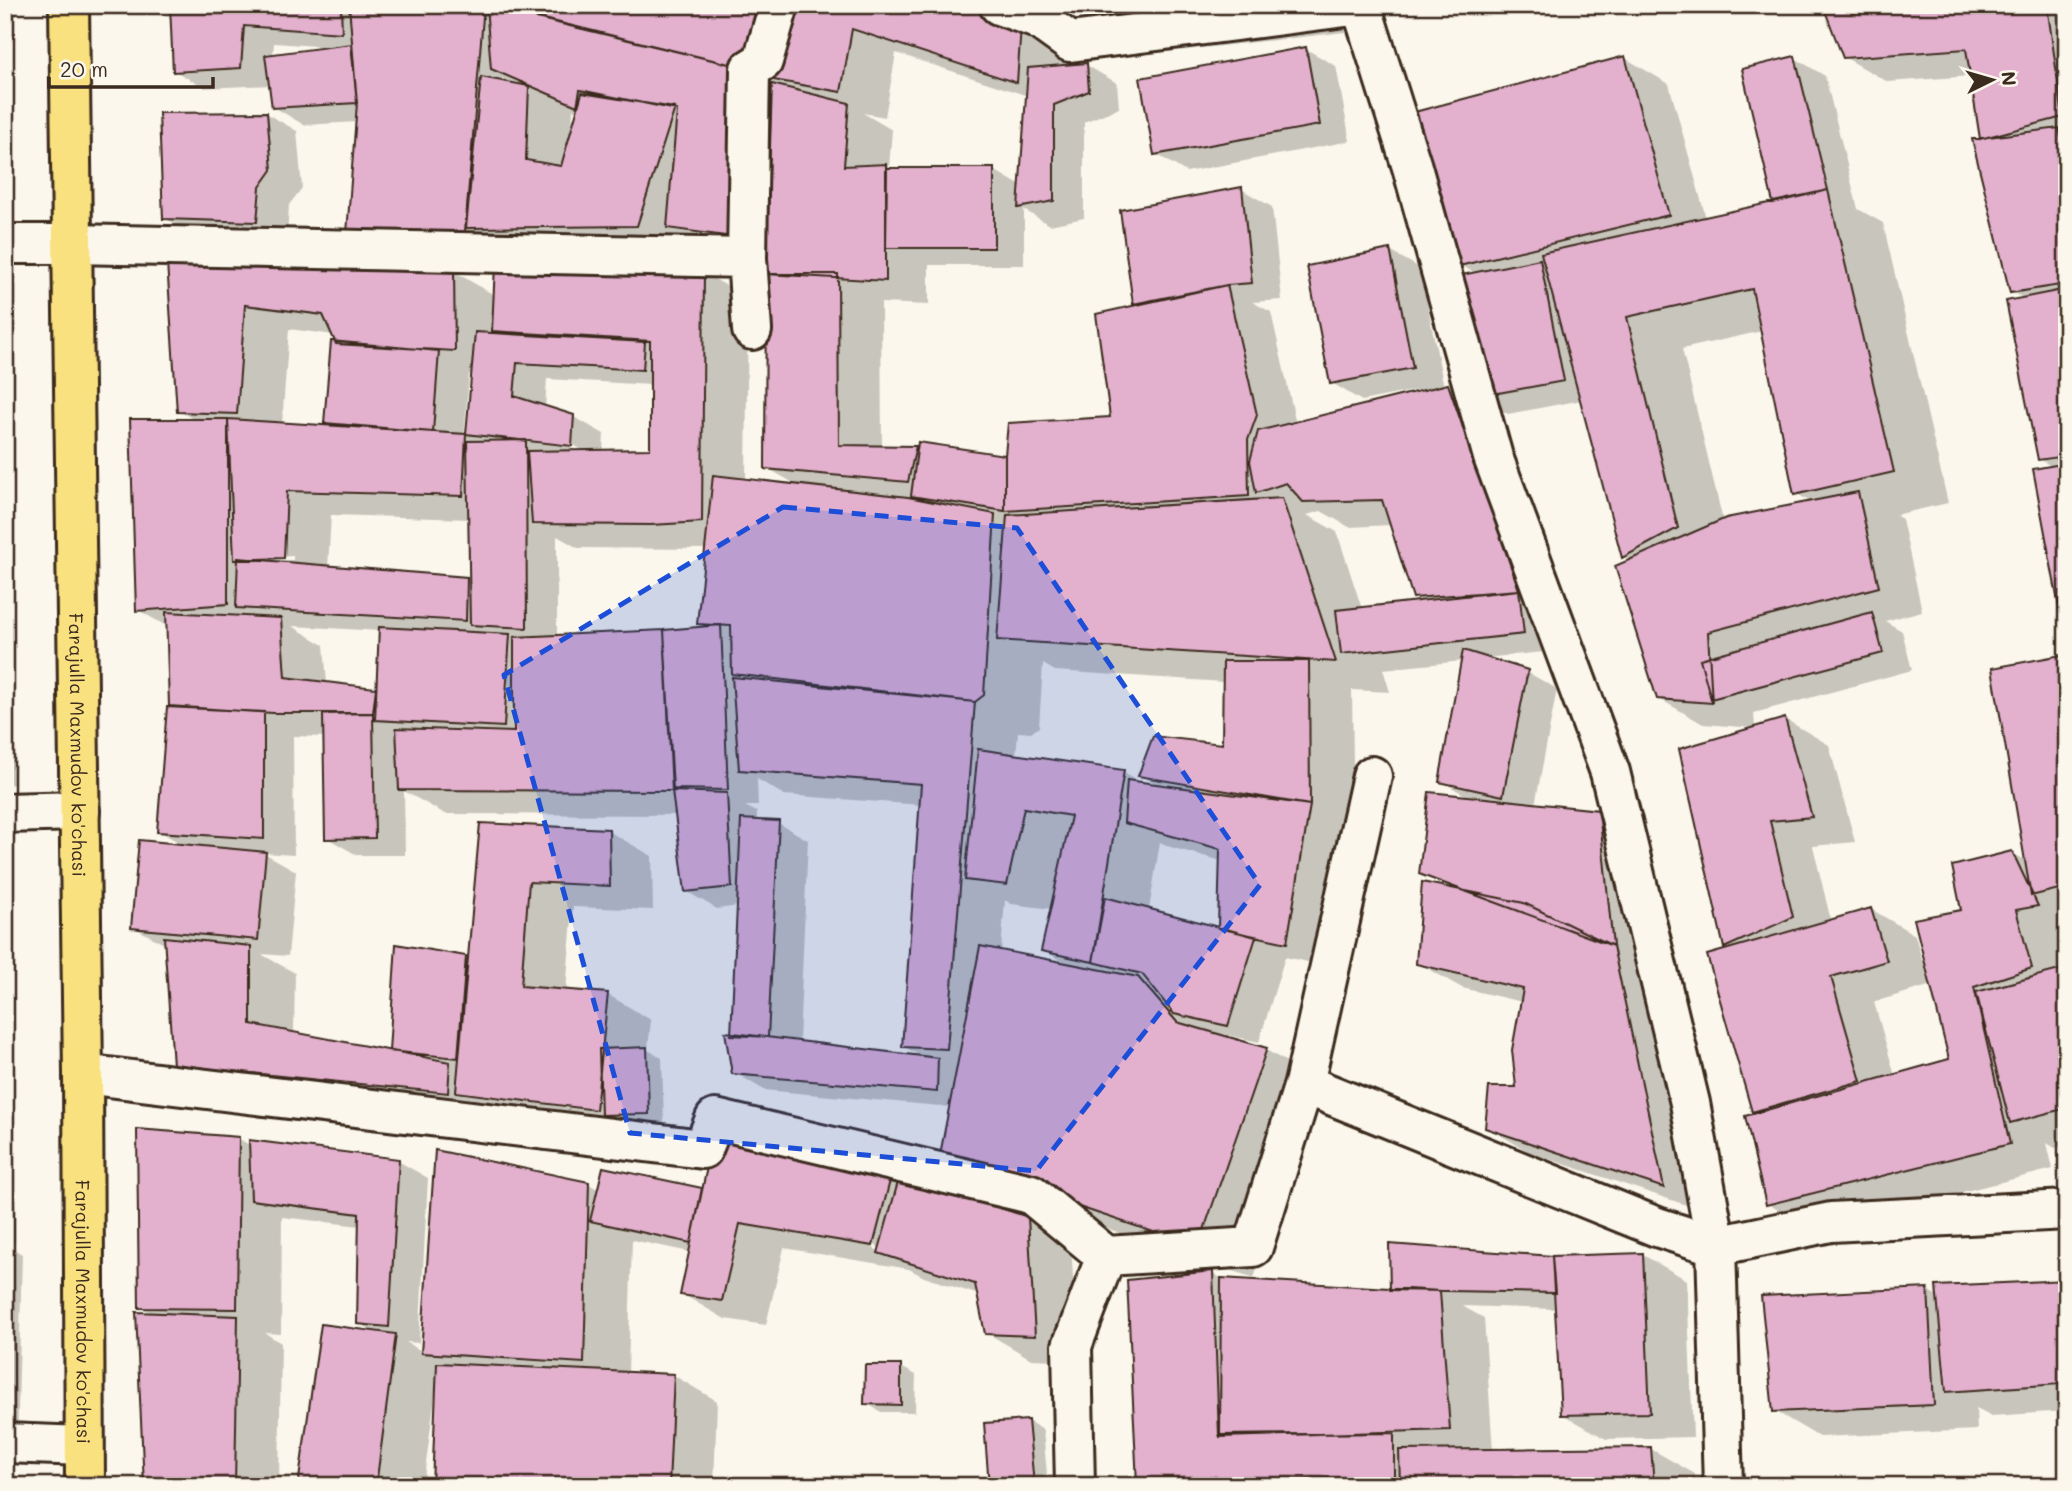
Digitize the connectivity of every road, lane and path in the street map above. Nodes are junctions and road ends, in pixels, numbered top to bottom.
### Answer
1 (69, 5) edge
2 (779, 5) edge
3 (999, 5) edge
4 (1361, 5) edge
5 (5, 244) edge
6 (72, 244) junction
7 (747, 258) junction
8 (752, 330) dead end
9 (1372, 776) dead end
10 (80, 811) junction
11 (5, 813) edge
12 (83, 1074) junction
13 (1304, 1084) junction
14 (2067, 1209) edge
15 (1716, 1247) junction
16 (1106, 1256) junction
17 (5, 1443) edge
18 (84, 1446) junction
19 (85, 1486) edge
20 (1075, 1486) edge
21 (1723, 1486) edge

1 - 6 main road, Farajulla Maxmudov ko'chasi
2 - 7 street
3 - 4 street
4 - 15 street
5 - 6 street
6 - 7 street
6 - 10 main road, Farajulla Maxmudov ko'chasi
7 - 8 street
9 - 13 street
10 - 11 street
10 - 12 main road, Farajulla Maxmudov ko'chasi
12 - 16 street
12 - 18 main road, Farajulla Maxmudov ko'chasi
13 - 15 street
13 - 16 street
14 - 15 street
15 - 21 street
16 - 20 street
17 - 18 street
18 - 19 main road, Farajulla Maxmudov ko'chasi

